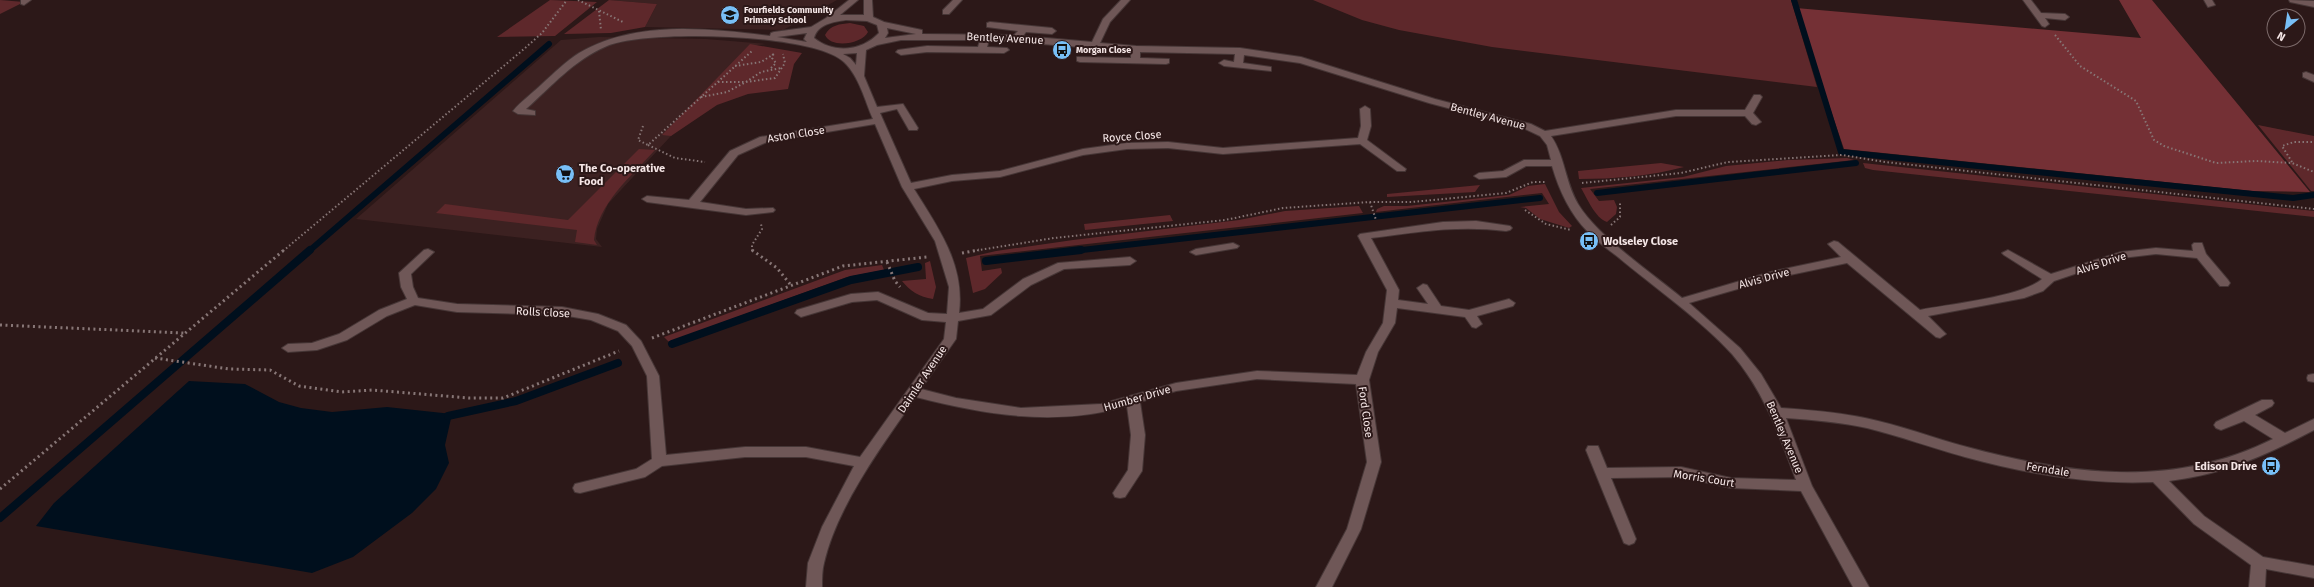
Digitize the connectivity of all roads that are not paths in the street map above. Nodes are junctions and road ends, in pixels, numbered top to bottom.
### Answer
1 (854, 0) edge
2 (868, 0) edge
3 (958, 0) edge
4 (1126, 0) edge
5 (2027, 0) edge
6 (2292, 0) edge
7 (2314, 4) edge
8 (946, 12) dead end
9 (2039, 15) junction
10 (2065, 17) dead end
11 (869, 18) junction
12 (827, 21) junction
13 (881, 24) junction
14 (2045, 24) road end
15 (990, 25) dead end
16 (813, 29) junction
17 (1024, 29) junction
18 (1052, 31) dead end
19 (944, 36) junction
20 (762, 37) junction
21 (986, 37) junction
22 (1018, 38) junction
23 (876, 42) junction
24 (1095, 45) junction
25 (816, 46) junction
26 (862, 48) junction
27 (1136, 49) junction
28 (981, 50) junction
29 (1004, 50) dead end
30 (831, 51) junction
31 (1240, 51) junction
32 (901, 52) dead end
33 (1080, 59) dead end
34 (1134, 61) junction
35 (1166, 61) dead end
36 (1224, 63) dead end
37 (1238, 65) junction
38 (1268, 69) dead end
39 (859, 76) junction
40 (1757, 97) dead end
41 (1364, 109) dead end
42 (532, 113) dead end
43 (1748, 113) junction
44 (876, 116) junction
45 (1756, 122) dead end
46 (913, 128) dead end
47 (1544, 134) junction
48 (1362, 141) junction
49 (1557, 163) junction
50 (1401, 169) dead end
51 (1478, 176) dead end
52 (907, 187) junction
53 (647, 199) dead end
54 (692, 204) junction
55 (769, 210) dead end
56 (1506, 228) dead end
57 (1834, 244) dead end
58 (1233, 246) dead end
59 (428, 252) dead end
60 (1196, 252) dead end
61 (2008, 253) dead end
62 (1849, 259) junction
63 (1130, 261) dead end
64 (2050, 278) junction
65 (2224, 283) dead end
66 (1423, 288) dead end
67 (414, 302) junction
68 (1681, 302) junction
69 (1392, 303) junction
70 (1509, 303) dead end
71 (1437, 309) junction
72 (801, 313) dead end
73 (1919, 314) junction
74 (952, 318) junction
75 (1940, 334) dead end
76 (288, 348) dead end
77 (1362, 380) junction
78 (914, 392) junction
79 (1133, 400) junction
80 (2267, 403) dead end
81 (1777, 412) junction
82 (2245, 415) junction
83 (2314, 424) edge
84 (2221, 425) dead end
85 (2283, 439) junction
86 (1593, 450) dead end
87 (659, 461) junction
88 (863, 463) junction
89 (1602, 473) junction
90 (2158, 478) junction
91 (1805, 486) junction
92 (580, 488) dead end
93 (1120, 493) dead end
94 (1629, 540) dead end
95 (2259, 562) junction
96 (2314, 572) edge
97 (814, 587) edge
98 (1324, 587) edge
99 (1861, 587) edge
100 (2257, 587) edge

1 - 12 street
2 - 11 street
3 - 8 street
4 - 24 street
5 - 9 street
6 - 7 street
9 - 10 street
9 - 14 street
11 - 12 street
11 - 13 street, Bentley Avenue
12 - 16 street
13 - 19 street, Bentley Avenue
13 - 23 street
15 - 17 street
16 - 20 street
16 - 25 street
17 - 18 street
17 - 22 street
19 - 21 street, Bentley Avenue
19 - 23 street, Bentley Avenue
20 - 25 street
20 - 42 street
21 - 22 street, Bentley Avenue
21 - 28 street
22 - 24 street, Bentley Avenue
23 - 26 street, Bentley Avenue
24 - 27 street, Bentley Avenue
25 - 30 street
26 - 30 street, Bentley Avenue
26 - 39 street, Daimler Avenue
27 - 31 street, Bentley Avenue
27 - 34 street
28 - 29 street
28 - 32 street
30 - 39 street, Daimler Avenue
31 - 37 street
31 - 47 street, Bentley Avenue
33 - 34 street
34 - 35 street
36 - 37 street
37 - 38 street
39 - 44 street, Daimler Avenue
40 - 43 street
41 - 48 street
43 - 45 street
43 - 47 street
44 - 46 street, Aston Close
44 - 52 street, Daimler Avenue
44 - 54 street, Aston Close
47 - 49 street, Bentley Avenue
48 - 50 street
48 - 52 street, Royce Close
49 - 51 street
49 - 68 street, Bentley Avenue
52 - 74 street, Daimler Avenue
53 - 54 street
54 - 55 street
56 - 69 street, Ford Close
57 - 62 street
58 - 60 street
59 - 67 street
61 - 64 street
62 - 68 street, Alvis Drive
62 - 73 street
63 - 74 street
64 - 65 street, Alvis Drive
64 - 73 street, Alvis Drive
66 - 71 street
67 - 76 street, Rolls Close
67 - 87 street, Rolls Close
68 - 81 street, Bentley Avenue
69 - 71 street
69 - 77 street, Ford Close
70 - 71 street
72 - 74 street
73 - 75 street
74 - 78 street, Daimler Avenue
77 - 79 street, Humber Drive
77 - 98 street, Ford Close
78 - 79 street, Humber Drive
78 - 88 street, Daimler Avenue
79 - 93 street
80 - 82 street
81 - 90 street, Ferndale
81 - 91 street, Bentley Avenue
82 - 84 street
82 - 85 street
83 - 85 street, Ferndale
85 - 90 street, Ferndale
86 - 89 street
87 - 88 street
87 - 92 street
88 - 97 street, Daimler Avenue
89 - 91 street, Morris Court
89 - 94 street
90 - 95 street
91 - 99 street, Bentley Avenue
95 - 96 street
95 - 100 street

